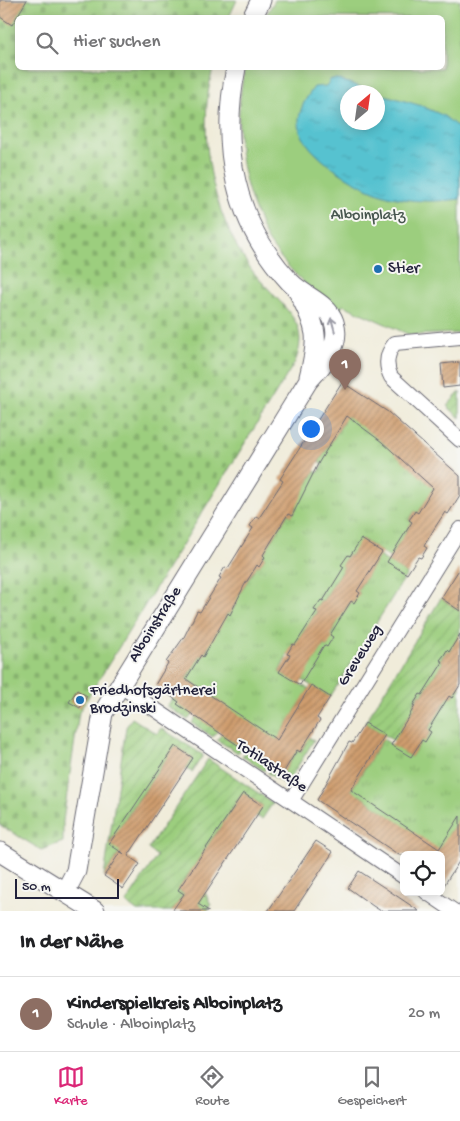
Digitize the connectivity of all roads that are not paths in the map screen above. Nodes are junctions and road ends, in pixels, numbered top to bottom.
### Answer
1 (261, 0) edge
2 (254, 15) edge
3 (236, 70) edge
4 (460, 337) edge
5 (460, 440) edge
6 (460, 529) edge
7 (120, 685) junction
8 (292, 801) junction
9 (0, 852) edge
10 (400, 874) edge
11 (65, 892) junction
12 (432, 896) edge
13 (95, 911) edge
14 (454, 911) edge

1 - 2 street
3 - 7 street, Alboinstraße
4 - 5 street
6 - 8 street, Greveweg
7 - 8 street, Totilastraße
7 - 11 street, Alboinstraße
8 - 10 street, Totilastraße
9 - 11 street
11 - 13 street
12 - 14 street

